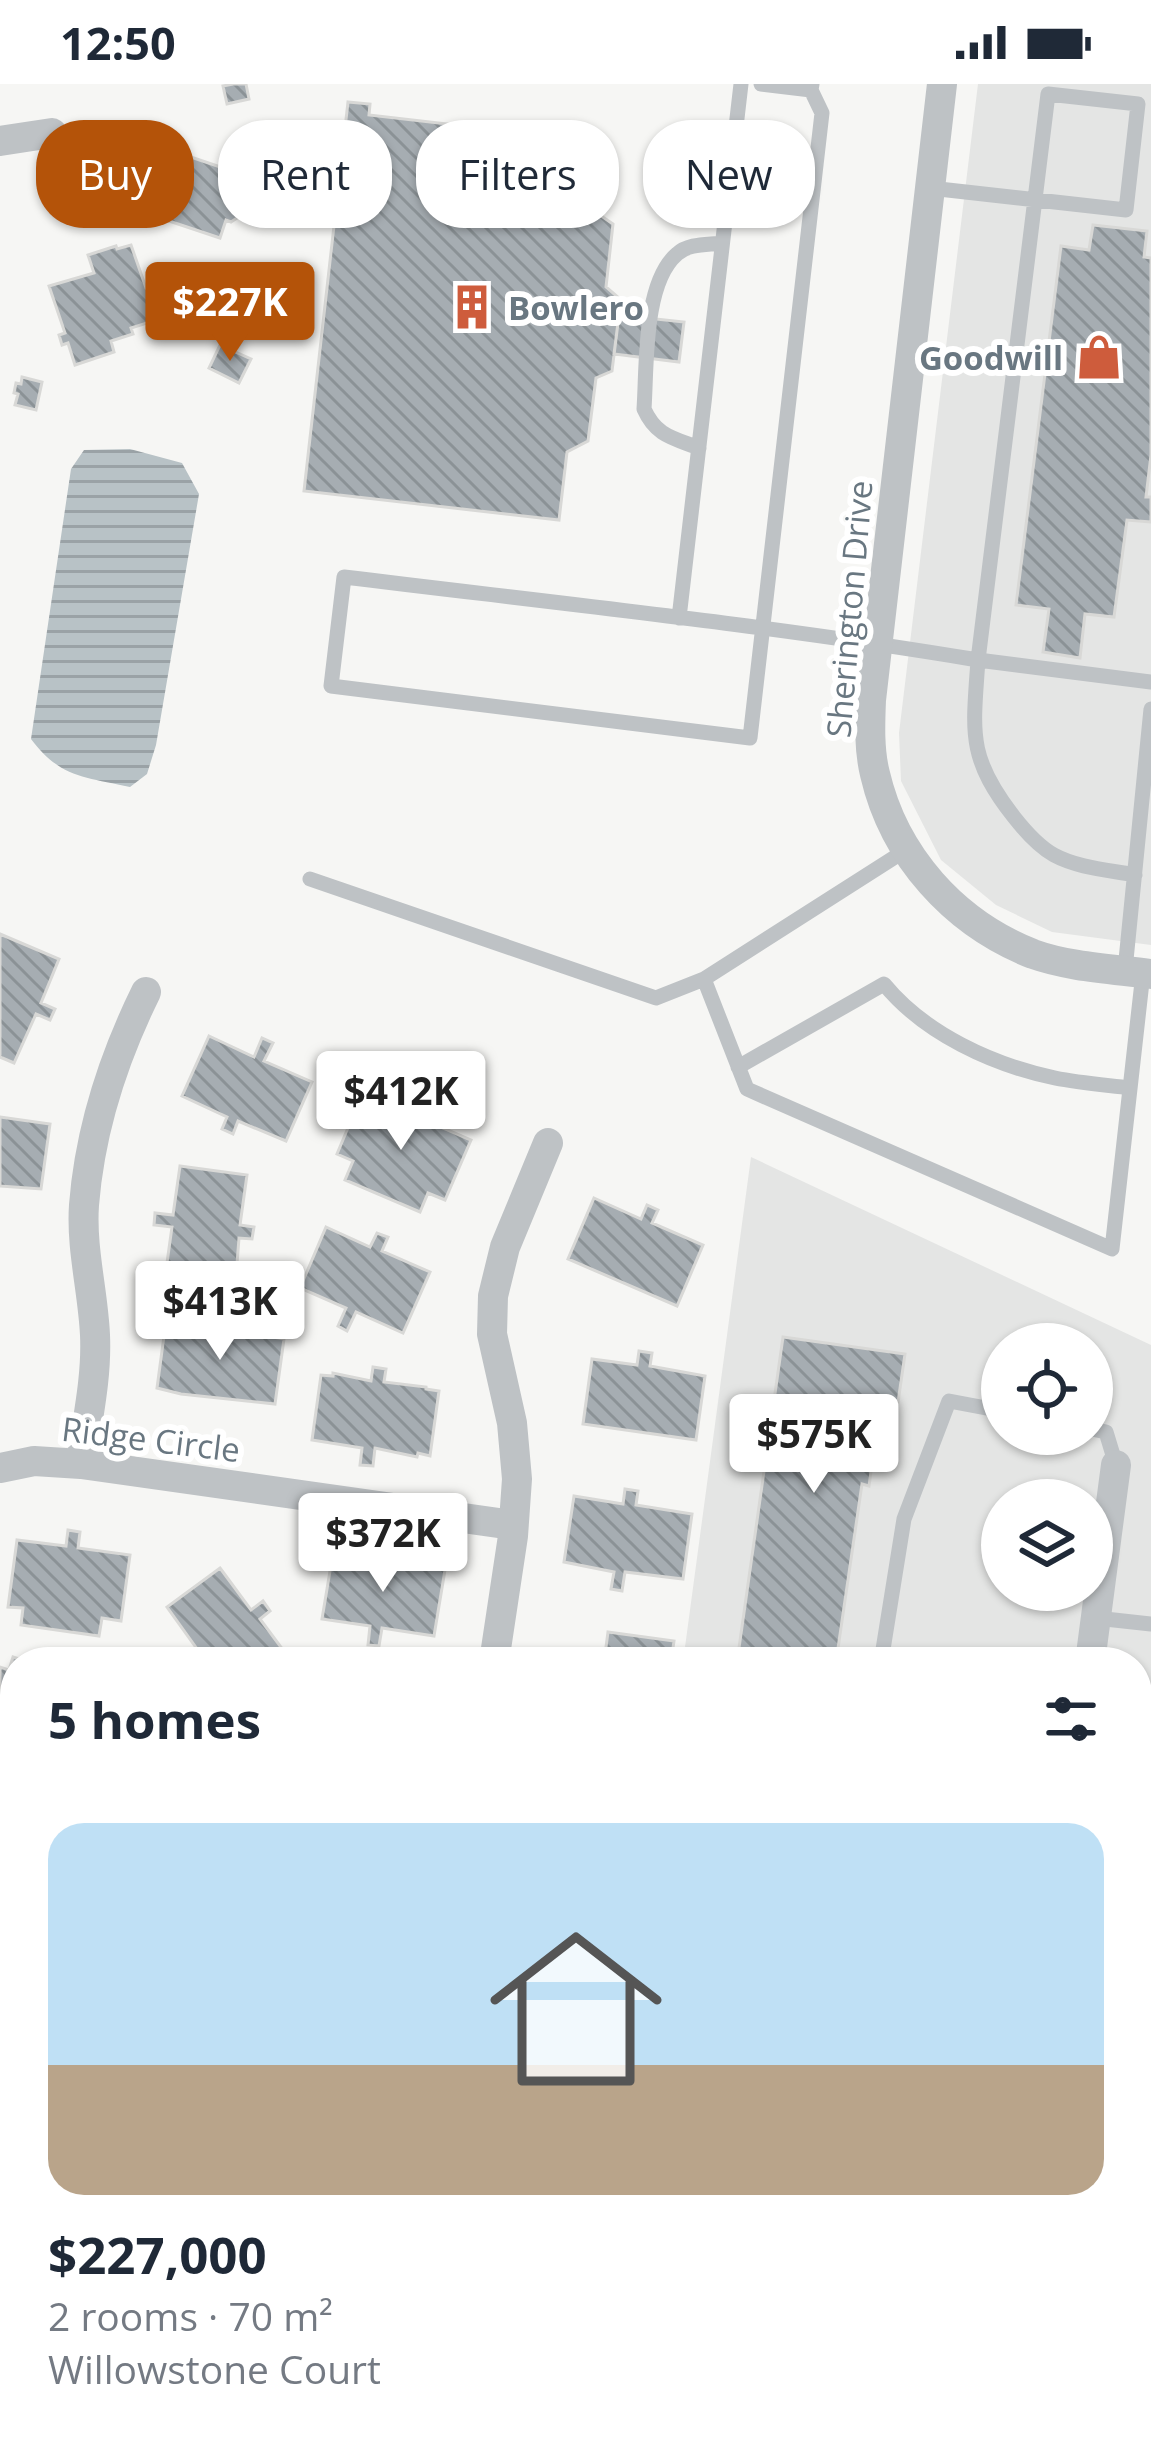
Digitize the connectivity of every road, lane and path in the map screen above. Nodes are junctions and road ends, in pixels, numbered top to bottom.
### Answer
1 (741, 84) edge
2 (761, 84) edge
3 (942, 84) edge
4 (812, 87) edge
5 (36, 135) edge
6 (0, 141) edge
7 (930, 188) junction
8 (1037, 200) junction
9 (722, 243) junction
10 (699, 448) junction
11 (680, 618) junction
12 (763, 629) junction
13 (877, 644) junction
14 (978, 660) junction
15 (1151, 682) edge
16 (1151, 709) edge
17 (906, 850) junction
18 (1135, 875) junction
19 (310, 879) dead end
20 (1140, 972) edge
21 (704, 979) junction
22 (146, 992) dead end
23 (738, 1067) junction
24 (1130, 1088) junction
25 (548, 1143) dead end
26 (981, 1407) edge
27 (1113, 1453) edge
28 (81, 1464) junction
29 (1117, 1465) joint
30 (0, 1468) edge
31 (513, 1525) junction
32 (1096, 1618) junction
33 (1151, 1624) edge
34 (496, 1647) edge
35 (883, 1647) edge
36 (1092, 1647) edge

1 - 9 lane
2 - 4 lane
3 - 7 street, Sherington Drive
4 - 12 lane
5 - 6 street
7 - 8 lane
7 - 13 street, Sherington Drive
8 - 8 lane
8 - 14 lane
9 - 10 lane
9 - 10 lane
10 - 11 lane
11 - 12 lane
11 - 12 lane
12 - 13 lane
13 - 14 lane
13 - 17 street, Sherington Drive
14 - 15 lane
14 - 18 lane
16 - 18 lane
17 - 20 street, Sherington Drive
17 - 21 lane
18 - 20 lane
19 - 21 lane
20 - 24 lane
21 - 23 lane
22 - 28 street
23 - 24 lane
23 - 24 lane
25 - 31 street
26 - 35 lane
27 - 29 lane
28 - 30 street, Ridge Circle
28 - 31 street, Ridge Circle
29 - 32 street
31 - 34 street
32 - 33 lane
32 - 36 street

